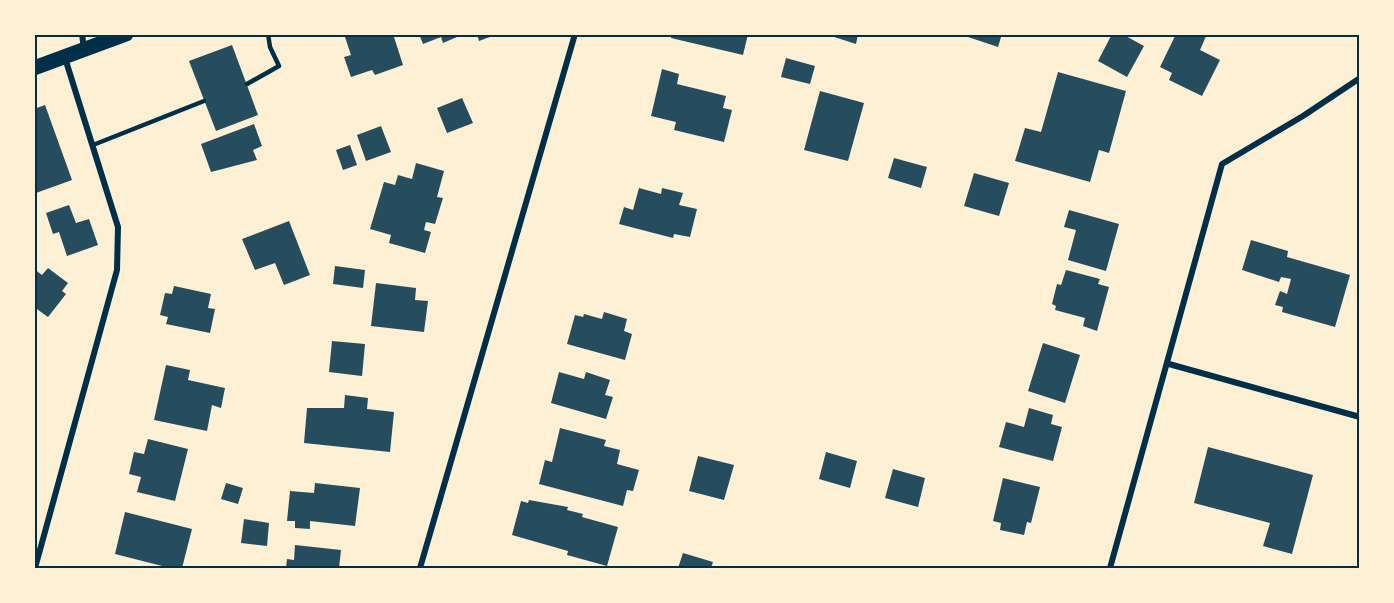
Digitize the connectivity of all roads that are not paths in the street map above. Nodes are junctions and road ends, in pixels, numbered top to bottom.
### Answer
1 (82, 34) edge
2 (126, 34) edge
3 (268, 34) edge
4 (575, 34) edge
5 (85, 50) junction
6 (65, 58) junction
7 (34, 68) edge
8 (1359, 78) edge
9 (247, 84) dead end
10 (204, 101) dead end
11 (93, 145) junction
12 (1168, 364) junction
13 (1359, 417) edge
14 (35, 568) edge
15 (420, 568) edge
16 (1110, 568) edge

1 - 5 street
2 - 5 main road
3 - 9 lane
4 - 15 street
5 - 6 main road
6 - 7 main road
6 - 11 street
8 - 12 street
10 - 11 lane
11 - 14 street
12 - 13 street
12 - 16 street

